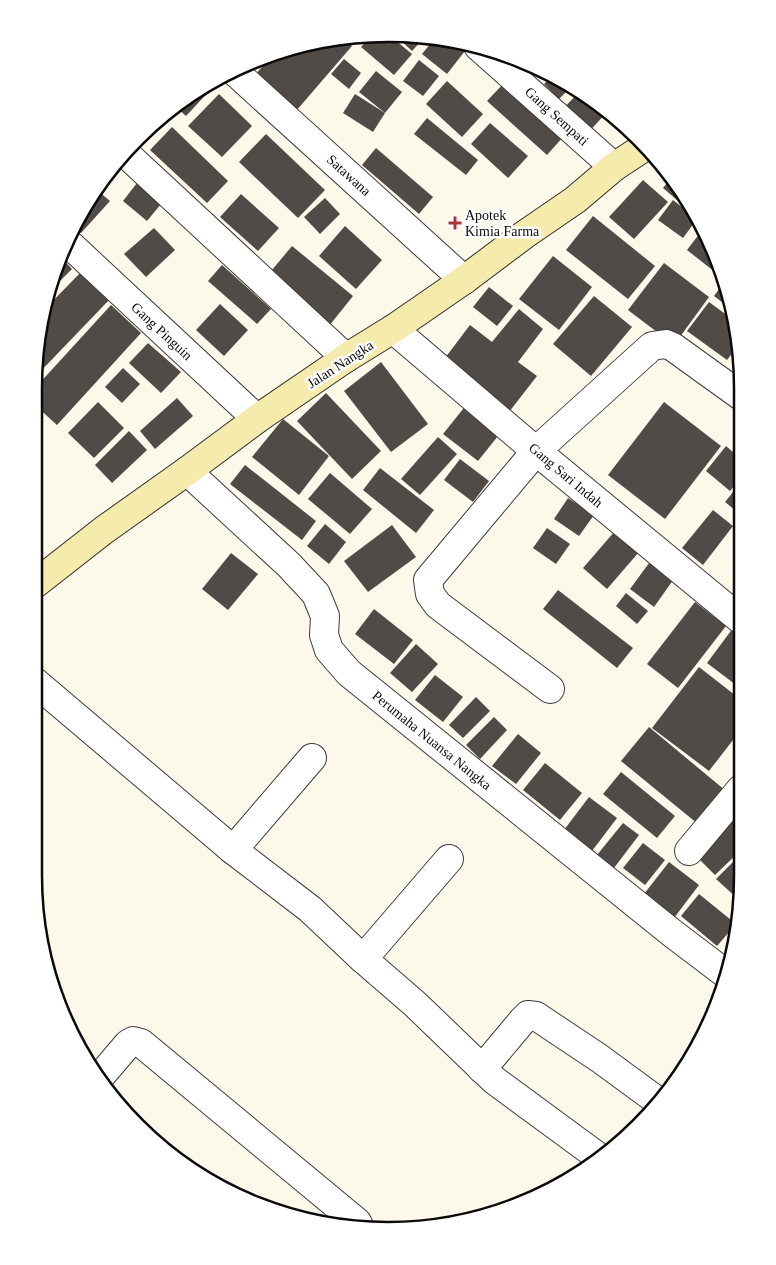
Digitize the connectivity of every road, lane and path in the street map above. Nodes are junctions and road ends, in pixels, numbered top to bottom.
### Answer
1 (493, 59) edge
2 (240, 76) edge
3 (639, 151) edge
4 (130, 158) edge
5 (614, 167) junction
6 (72, 248) edge
7 (464, 280) junction
8 (393, 329) junction
9 (346, 358) junction
10 (734, 391) edge
11 (257, 419) junction
12 (536, 451) junction
13 (187, 471) junction
14 (42, 579) edge
15 (734, 614) edge
16 (42, 688) edge
17 (550, 689) dead end
18 (312, 758) dead end
19 (734, 797) edge
20 (233, 850) junction
21 (688, 851) dead end
22 (449, 859) dead end
23 (364, 959) junction
24 (721, 970) edge
25 (482, 1068) junction
26 (104, 1073) edge
27 (653, 1098) edge
28 (594, 1154) edge
29 (356, 1221) edge

1 - 5 street, Gang Sempati
2 - 7 street, Satawana
3 - 5 main road, Jalan Nangka
4 - 9 street
5 - 7 main road, Jalan Nangka
6 - 11 street, Gang Pinguin
7 - 8 main road, Jalan Nangka
8 - 9 main road, Jalan Nangka
8 - 12 street, Gang Sari Indah
9 - 11 main road, Jalan Nangka
10 - 12 street
11 - 13 main road, Jalan Nangka
12 - 15 street, Gang Sari Indah
12 - 17 street
13 - 14 main road, Jalan Nangka
13 - 24 street, Perumaha Nuansa Nangka
16 - 20 street
18 - 20 street
19 - 21 street
20 - 23 street
22 - 23 street
23 - 25 street
25 - 27 street
25 - 28 street
26 - 29 street

